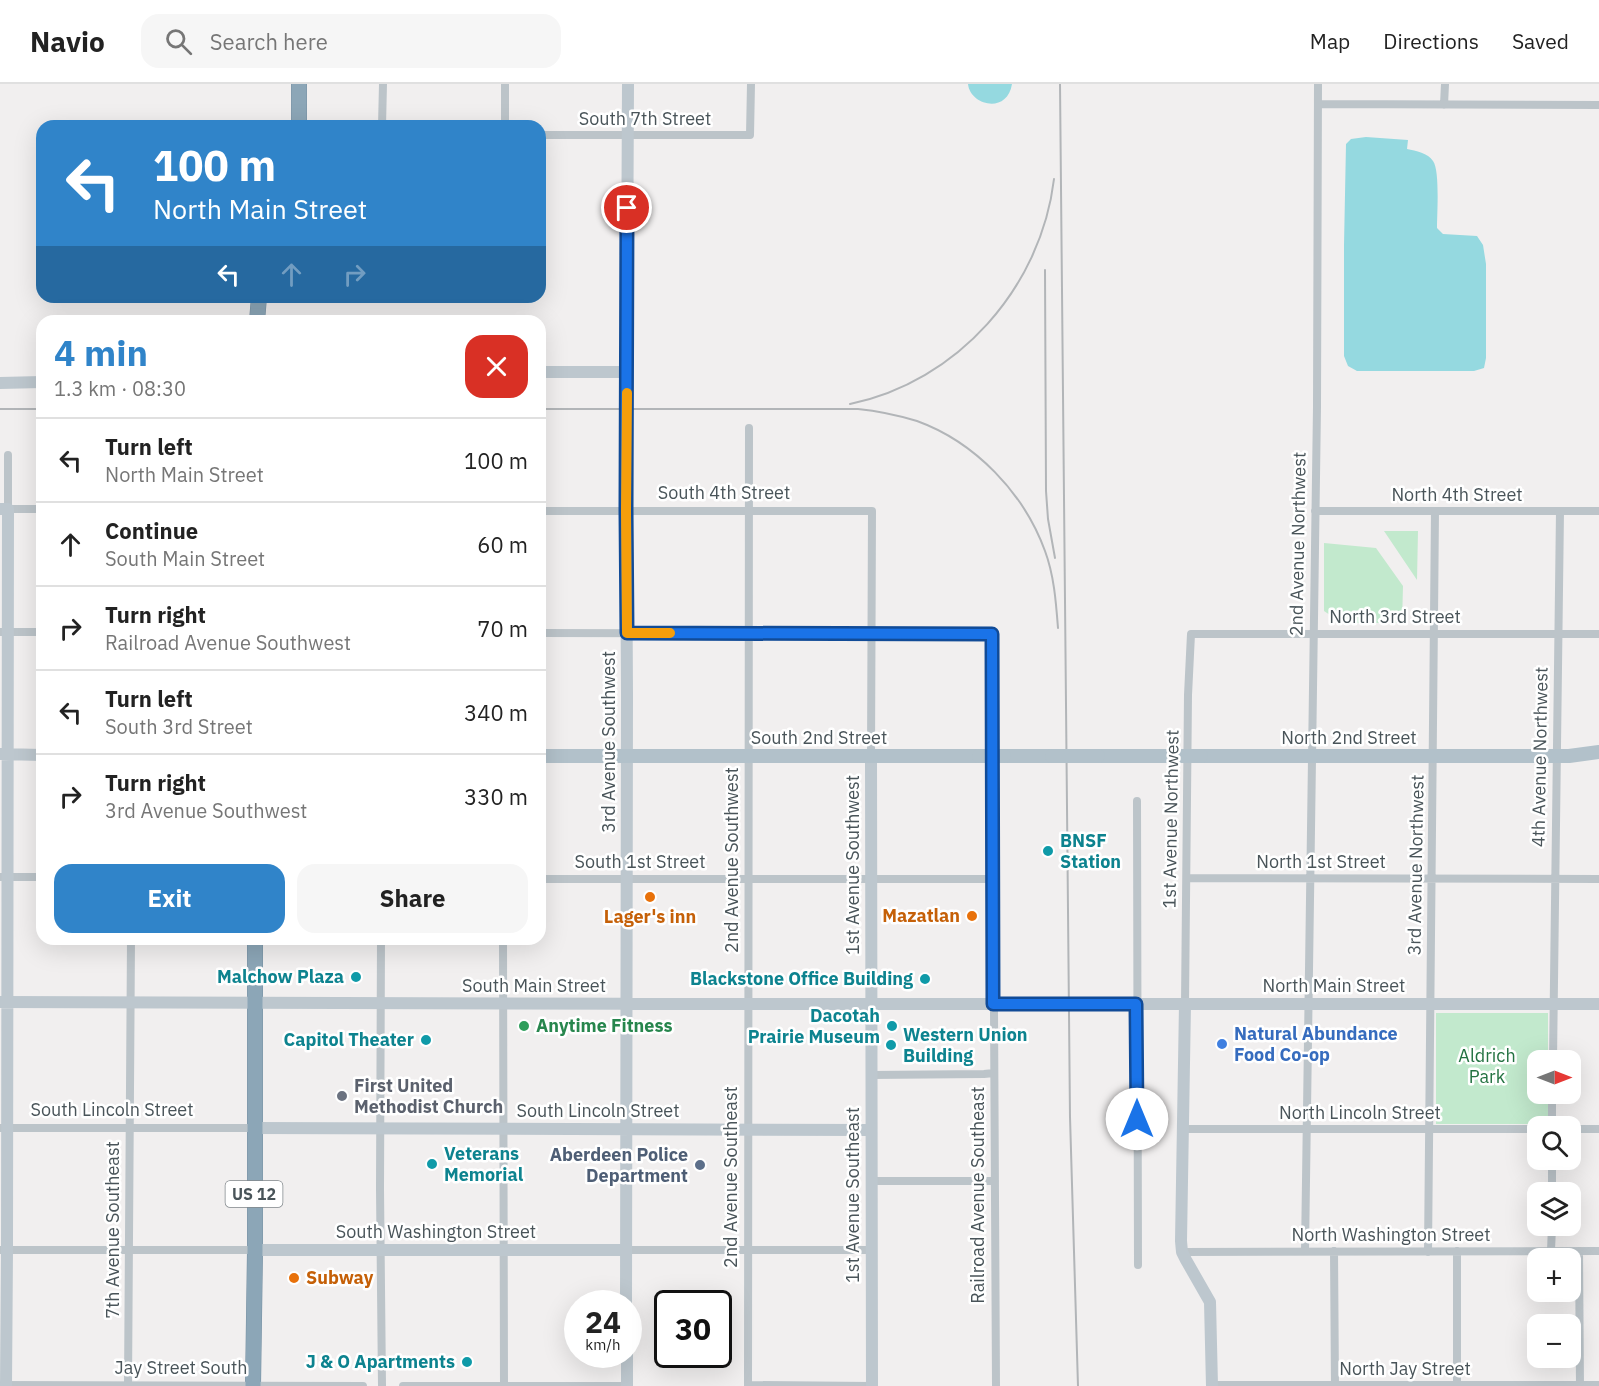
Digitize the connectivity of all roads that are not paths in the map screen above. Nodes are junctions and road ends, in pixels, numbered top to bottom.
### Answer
1 (299, 84) edge
2 (383, 84) edge
3 (505, 84) edge
4 (628, 84) edge
5 (751, 84) edge
6 (1318, 84) edge
7 (1444, 84) edge
8 (1318, 104) junction
9 (1444, 105) junction
10 (1599, 105) edge
11 (299, 120) edge
12 (382, 120) edge
13 (505, 120) edge
14 (546, 135) edge
15 (627, 135) junction
16 (546, 372) edge
17 (627, 372) junction
18 (0, 382) edge
19 (36, 382) edge
20 (749, 428) dead end
21 (8, 455) dead end
22 (4, 509) edge
23 (36, 509) edge
24 (546, 511) edge
25 (626, 511) junction
26 (749, 511) junction
27 (872, 511) joint
28 (1315, 511) junction
29 (1435, 511) junction
30 (1560, 511) junction
31 (1599, 511) edge
32 (4, 632) edge
33 (36, 632) edge
34 (546, 633) edge
35 (627, 633) junction
36 (749, 633) junction
37 (1314, 633) junction
38 (1558, 633) junction
39 (1599, 633) edge
40 (871, 634) junction
41 (1191, 634) joint
42 (1434, 634) junction
43 (1599, 752) edge
44 (4, 754) edge
45 (36, 755) edge
46 (546, 756) edge
47 (627, 756) junction
48 (749, 756) junction
49 (871, 756) junction
50 (1098, 756) joint
51 (1311, 756) junction
52 (1434, 756) junction
53 (1556, 756) junction
54 (1137, 801) dead end
55 (4, 878) edge
56 (36, 878) edge
57 (748, 878) junction
58 (1187, 878) junction
59 (546, 879) edge
60 (627, 879) junction
61 (871, 879) junction
62 (992, 879) junction
63 (1310, 879) junction
64 (1433, 879) junction
65 (1555, 879) junction
66 (1599, 879) edge
67 (131, 945) edge
68 (255, 945) edge
69 (381, 945) edge
70 (503, 945) edge
71 (3, 1002) edge
72 (131, 1003) junction
73 (255, 1003) junction
74 (380, 1003) junction
75 (503, 1003) junction
76 (1431, 1003) junction
77 (626, 1004) junction
78 (748, 1004) junction
79 (871, 1004) junction
80 (993, 1004) junction
81 (1069, 1004) joint
82 (1136, 1004) junction
83 (1185, 1004) junction
84 (1308, 1004) junction
85 (1553, 1004) junction
86 (1599, 1004) edge
87 (1552, 1050) edge
88 (994, 1073) junction
89 (871, 1075) junction
90 (4, 1128) edge
91 (130, 1128) junction
92 (254, 1128) junction
93 (380, 1128) junction
94 (503, 1129) junction
95 (626, 1129) junction
96 (748, 1129) junction
97 (1183, 1129) junction
98 (1306, 1129) junction
99 (1430, 1129) junction
100 (1527, 1129) edge
101 (1581, 1129) edge
102 (1599, 1129) edge
103 (871, 1130) junction
104 (872, 1181) junction
105 (995, 1181) junction
106 (380, 1249) junction
107 (4, 1250) edge
108 (130, 1250) junction
109 (255, 1250) junction
110 (503, 1250) junction
111 (626, 1250) junction
112 (747, 1250) junction
113 (872, 1250) junction
114 (1305, 1251) junction
115 (1334, 1251) junction
116 (1457, 1251) junction
117 (1527, 1251) edge
118 (1581, 1251) edge
119 (1599, 1251) edge
120 (1182, 1252) junction
121 (1428, 1252) junction
122 (1138, 1265) dead end
123 (626, 1290) edge
124 (1579, 1302) edge
125 (627, 1368) edge
126 (0, 1385) edge
127 (128, 1385) edge
128 (253, 1385) edge
129 (1599, 1385) edge
130 (6, 1386) edge
131 (363, 1386) edge
132 (381, 1386) edge
133 (403, 1386) edge
134 (504, 1386) edge
135 (627, 1386) edge
136 (748, 1386) edge
137 (872, 1386) edge
138 (996, 1386) edge
139 (1212, 1386) edge
140 (1335, 1386) edge
141 (1457, 1386) edge
142 (1580, 1386) edge

1 - 11 highway
2 - 12 street
3 - 13 street
4 - 15 street, 3rd Avenue Southwest
5 - 15 street, South 7th Street
6 - 8 street, 2nd Avenue Northwest
7 - 9 street
8 - 9 street
8 - 28 street, 2nd Avenue Northwest
9 - 10 street
14 - 15 street, South 7th Street
15 - 17 street, 3rd Avenue Southwest
16 - 17 street
17 - 25 street, 3rd Avenue Southwest
18 - 19 street
20 - 26 street, 2nd Avenue Southwest
21 - 22 street
22 - 23 street
22 - 32 street
24 - 25 street, South 4th Street
25 - 26 street, South 4th Street
25 - 35 street, 3rd Avenue Southwest
26 - 27 street, South 4th Street
26 - 36 street, 2nd Avenue Southwest
27 - 40 street, 1st Avenue Southwest
28 - 29 street, North 4th Street
28 - 37 street, 2nd Avenue Northwest
29 - 30 street, North 4th Street
29 - 42 street, 3rd Avenue Northwest
30 - 31 street, North 4th Street
30 - 38 street, 4th Avenue Northwest
32 - 33 street
32 - 44 street
34 - 35 street
35 - 36 street
35 - 47 street, 3rd Avenue Southwest
36 - 40 street
36 - 48 street, 2nd Avenue Southwest
37 - 41 street, North 3rd Street
37 - 42 street, North 3rd Street
37 - 51 street, 2nd Avenue Northwest
38 - 39 street, North 3rd Street
38 - 42 street, North 3rd Street
38 - 53 street, 4th Avenue Northwest
40 - 49 street, 1st Avenue Southwest
40 - 62 street, Railroad Avenue Southeast
41 - 58 street, 1st Avenue Northwest
42 - 52 street, 3rd Avenue Northwest
43 - 53 main road, North 2nd Street
44 - 45 street
44 - 55 street
46 - 47 main road, South 2nd Street
47 - 48 main road, South 2nd Street
47 - 60 street, 3rd Avenue Southwest
48 - 49 main road, South 2nd Street
48 - 57 street, 2nd Avenue Southwest
49 - 50 main road, South 2nd Street, bridge
49 - 61 street, 1st Avenue Southwest
50 - 51 main road, North 2nd Street, bridge
51 - 52 main road, North 2nd Street
51 - 63 street, 2nd Avenue Northwest
52 - 53 main road, North 2nd Street
52 - 64 street, 3rd Avenue Northwest
53 - 65 street, 4th Avenue Northwest
54 - 82 street
55 - 56 street
55 - 71 street
57 - 60 street, South 1st Street
57 - 61 street, South 1st Street
57 - 78 street, 2nd Avenue Southwest
58 - 63 street, North 1st Street
58 - 83 street, 1st Avenue Northwest
59 - 60 street, South 1st Street
60 - 77 street, 3rd Avenue Southwest
61 - 62 street, South 1st Street
61 - 79 street, 1st Avenue Southwest
62 - 80 street, Railroad Avenue Southeast
63 - 64 street, North 1st Street
63 - 84 street, 2nd Avenue Northwest
64 - 65 street, North 1st Street
64 - 76 street, 3rd Avenue Northwest
65 - 66 street, North 1st Street
65 - 85 street, 4th Avenue Northwest
67 - 72 street, 7th Avenue Southeast
68 - 73 highway, US 12
69 - 74 street
70 - 75 street
71 - 72 street, South Main Street
71 - 90 street
72 - 73 street, South Main Street
72 - 91 street, 7th Avenue Southeast
73 - 74 street, South Main Street
73 - 92 highway, US 12
74 - 75 street, South Main Street
74 - 93 street
75 - 77 street, South Main Street
75 - 94 street
76 - 84 street, North Main Street
76 - 85 street, North Main Street
76 - 99 street, 3rd Avenue Northwest
77 - 78 street, South Main Street
77 - 95 street, 3rd Avenue Southwest
78 - 79 street, South Main Street
78 - 96 street, 2nd Avenue Southeast
79 - 80 street, South Main Street
79 - 89 street, 1st Avenue Southeast
80 - 81 street, South Main Street
80 - 88 street, Railroad Avenue Southeast
81 - 82 street, North Main Street
82 - 83 street, North Main Street
82 - 122 street
83 - 84 street, North Main Street
83 - 97 street
84 - 98 street, 2nd Avenue Northwest
85 - 86 street, North Main Street
85 - 87 street, 4th Avenue Northwest
88 - 89 street
88 - 105 street, Railroad Avenue Southeast
89 - 103 street, 1st Avenue Southeast
90 - 91 street, South Lincoln Street
90 - 107 street
91 - 92 street, South Lincoln Street
91 - 108 street, 7th Avenue Southeast
92 - 93 street, South Lincoln Street
92 - 109 highway, US 12
93 - 94 street, South Lincoln Street
93 - 106 street
94 - 95 street, South Lincoln Street
94 - 110 street
95 - 96 street, South Lincoln Street
95 - 111 street, 3rd Avenue Southwest
96 - 103 street, South Lincoln Street
96 - 112 street, 2nd Avenue Southeast
97 - 98 street, North Lincoln Street
97 - 120 street
98 - 99 street, North Lincoln Street
98 - 114 street, 2nd Avenue Northwest
99 - 100 street, North Lincoln Street
99 - 121 street, 3rd Avenue Northwest
101 - 102 street
103 - 104 street, 1st Avenue Southeast
104 - 105 street
104 - 113 street, 1st Avenue Southeast
105 - 138 street, Railroad Avenue Southeast
106 - 109 street, South Washington Street
106 - 110 street, South Washington Street
106 - 132 street
107 - 108 street, South Washington Street
107 - 130 street
108 - 109 street, South Washington Street
108 - 127 street, 7th Avenue Southeast
109 - 128 highway, US 12
110 - 111 street, South Washington Street
110 - 134 street
111 - 112 street, South Washington Street
111 - 123 street, 3rd Avenue Southwest
112 - 113 street, South Washington Street
112 - 136 street, 2nd Avenue Southeast
113 - 137 street, 1st Avenue Southeast
114 - 115 street, North Washington Street
114 - 120 street, North Washington Street
115 - 121 street, North Washington Street
115 - 140 street
116 - 117 street, North Washington Street
116 - 121 street, North Washington Street
116 - 141 street
118 - 119 street, North Washington Street
120 - 139 street
124 - 142 street
125 - 135 street
126 - 130 street, Jay Street South
127 - 128 street, Jay Street South
127 - 130 street, Jay Street South
128 - 131 street, Jay Street South
129 - 142 street, North Jay Street
133 - 134 street
134 - 135 street
136 - 137 street
139 - 140 street, North Jay Street
140 - 141 street, North Jay Street
141 - 142 street, North Jay Street

